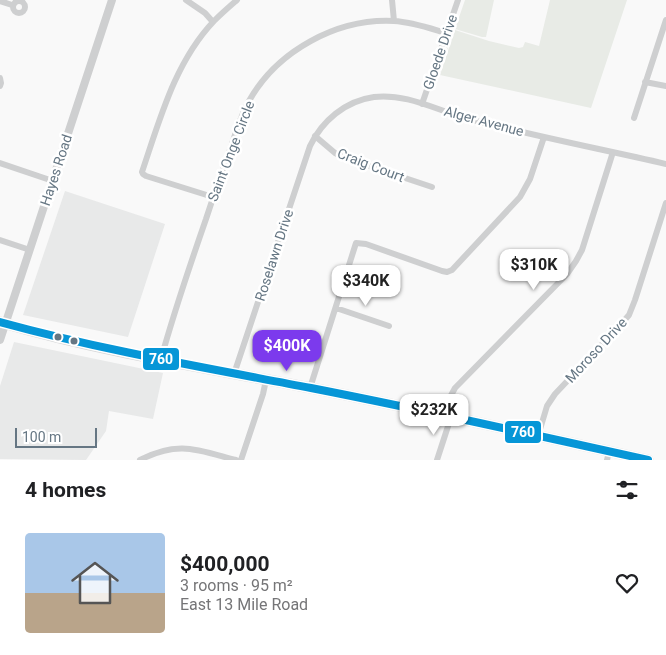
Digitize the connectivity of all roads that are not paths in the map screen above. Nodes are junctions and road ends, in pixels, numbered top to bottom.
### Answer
1 (112, 0) edge
2 (186, 0) edge
3 (237, 0) edge
4 (392, 0) edge
5 (458, 0) edge
6 (0, 1) edge
7 (12, 5) dead end
8 (666, 20) edge
9 (394, 21) junction
10 (213, 22) junction
11 (446, 33) junction
12 (0, 78) edge
13 (645, 82) junction
14 (0, 86) edge
15 (666, 86) edge
16 (422, 104) junction
17 (634, 118) dead end
18 (315, 136) junction
19 (544, 137) junction
20 (613, 152) junction
21 (0, 163) edge
22 (666, 164) edge
23 (53, 181) junction
24 (432, 187) dead end
25 (213, 197) junction
26 (666, 203) edge
27 (0, 240) edge
28 (30, 250) junction
29 (336, 308) junction
30 (3, 323) edge
31 (389, 326) dead end
32 (0, 340) edge
33 (160, 359) junction
34 (234, 374) junction
35 (266, 380) junction
36 (310, 388) junction
37 (448, 417) junction
38 (538, 436) junction
39 (608, 456) edge
40 (140, 460) edge
41 (236, 460) edge
42 (241, 460) edge
43 (437, 460) edge
44 (648, 460) edge

1 - 23 street, Hayes Road
2 - 10 street
3 - 10 street
4 - 9 street
5 - 11 street, Gloede Drive
6 - 7 street
8 - 13 street
9 - 11 street, Saint Onge Circle
9 - 25 street, Saint Onge Circle
10 - 25 street
11 - 16 street, Gloede Drive
12 - 14 street
13 - 15 street
13 - 17 street
16 - 18 street, Alger Avenue
16 - 19 street, Alger Avenue
18 - 24 street, Craig Court
18 - 34 street, Roselawn Drive
19 - 20 street, Alger Avenue
19 - 29 street
20 - 22 street, Alger Avenue
20 - 37 street
21 - 23 street
23 - 28 street, Hayes Road
25 - 33 street, Saint Onge Circle
26 - 38 street, Moroso Drive
27 - 28 street
28 - 30 street, Hayes Road
29 - 31 street
29 - 36 street
30 - 32 street, Hayes Road
30 - 33 main road
33 - 34 main road
34 - 35 main road
35 - 36 main road
35 - 42 street
36 - 37 main road
37 - 38 main road
37 - 43 street
38 - 39 main road
39 - 44 main road
40 - 41 street

